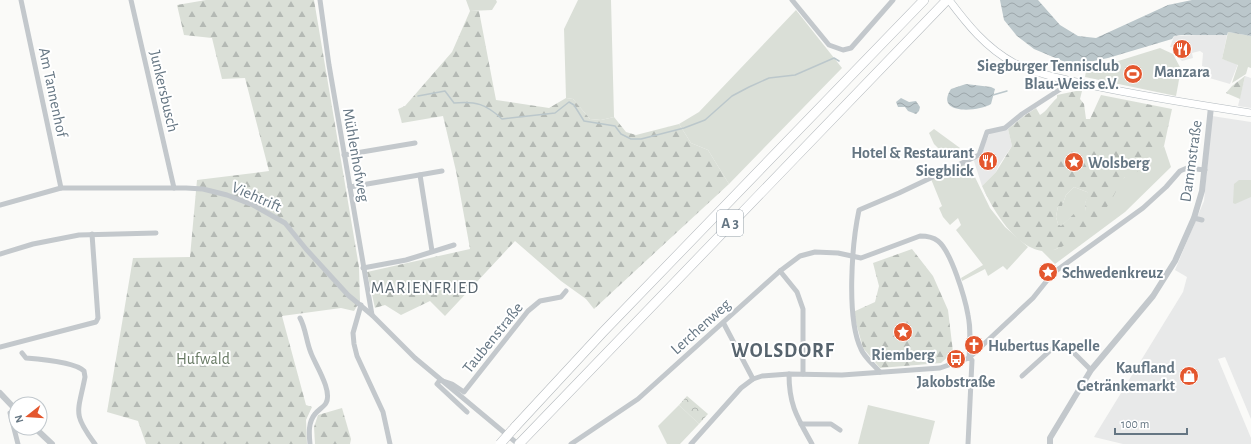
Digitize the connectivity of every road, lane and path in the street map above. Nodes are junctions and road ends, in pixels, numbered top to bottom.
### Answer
1 (21, 0) edge
2 (131, 0) edge
3 (320, 0) edge
4 (792, 0) edge
5 (892, 0) edge
6 (948, 0) edge
7 (922, 2) edge
8 (1073, 81) junction
9 (1211, 107) junction
10 (1251, 113) edge
11 (415, 143) dead end
12 (344, 155) junction
13 (1205, 170) junction
14 (442, 171) dead end
15 (420, 174) junction
16 (350, 187) junction
17 (61, 188) junction
18 (174, 188) junction
19 (0, 205) edge
20 (1194, 218) junction
21 (1202, 220) dead end
22 (156, 233) dead end
23 (92, 234) junction
24 (454, 245) dead end
25 (432, 251) junction
26 (0, 254) edge
27 (854, 255) junction
28 (363, 268) junction
29 (780, 271) junction
30 (566, 291) dead end
31 (361, 305) junction
32 (372, 315) junction
33 (300, 318) dead end
34 (724, 324) junction
35 (0, 347) edge
36 (22, 353) dead end
37 (969, 358) junction
38 (1091, 370) junction
39 (880, 372) junction
40 (789, 374) junction
41 (803, 374) junction
42 (1022, 376) dead end
43 (753, 379) junction
44 (440, 380) junction
45 (0, 388) edge
46 (2, 395) edge
47 (8, 404) edge
48 (467, 412) dead end
49 (801, 424) junction
50 (840, 430) dead end
51 (44, 436) edge
52 (52, 444) edge
53 (95, 444) edge
54 (310, 444) edge
55 (390, 444) edge
56 (500, 444) edge
57 (518, 444) edge
58 (571, 444) edge
59 (691, 444) edge
60 (812, 444) edge
61 (968, 444) edge
62 (1050, 444) edge

1 - 17 street, Am Tannenhof
2 - 18 street, Junkersbusch
3 - 12 street, Mühlenhofweg
4 - 5 street
6 - 8 main road
6 - 57 highway, A 3
7 - 56 highway, A 3, bridge
8 - 9 main road
8 - 27 street
9 - 10 main road
9 - 13 street, Dammstraße
11 - 12 street
12 - 16 street, Mühlenhofweg
13 - 20 street, Dammstraße
13 - 37 street
14 - 15 street
15 - 16 street
15 - 25 street
16 - 28 street, Mühlenhofweg
17 - 18 street, Viehtrift
17 - 19 street, Viehtrift
18 - 31 street, Viehtrift
20 - 21 street, Dammstraße
20 - 38 street, Dammstraße
22 - 23 street
23 - 26 street
23 - 35 street
24 - 25 street
25 - 28 street
27 - 29 street, Lerchenweg
27 - 37 street
27 - 39 street
28 - 32 street, Mühlenhofweg
29 - 34 street, Lerchenweg
29 - 41 street
30 - 44 street, Taubenstraße
31 - 32 street, Viehtrift
31 - 55 street
32 - 44 street, Viehtrift
33 - 54 street
34 - 43 street
34 - 58 street, Lerchenweg
36 - 53 street
37 - 39 street
37 - 61 street
38 - 42 street
38 - 62 street, Dammstraße
39 - 41 street
40 - 41 street
40 - 43 street
40 - 49 street
43 - 59 street
44 - 48 street, Viehtrift
44 - 57 street, Viehtrift
45 - 46 street
46 - 47 street
49 - 50 street
49 - 60 street
51 - 52 street

